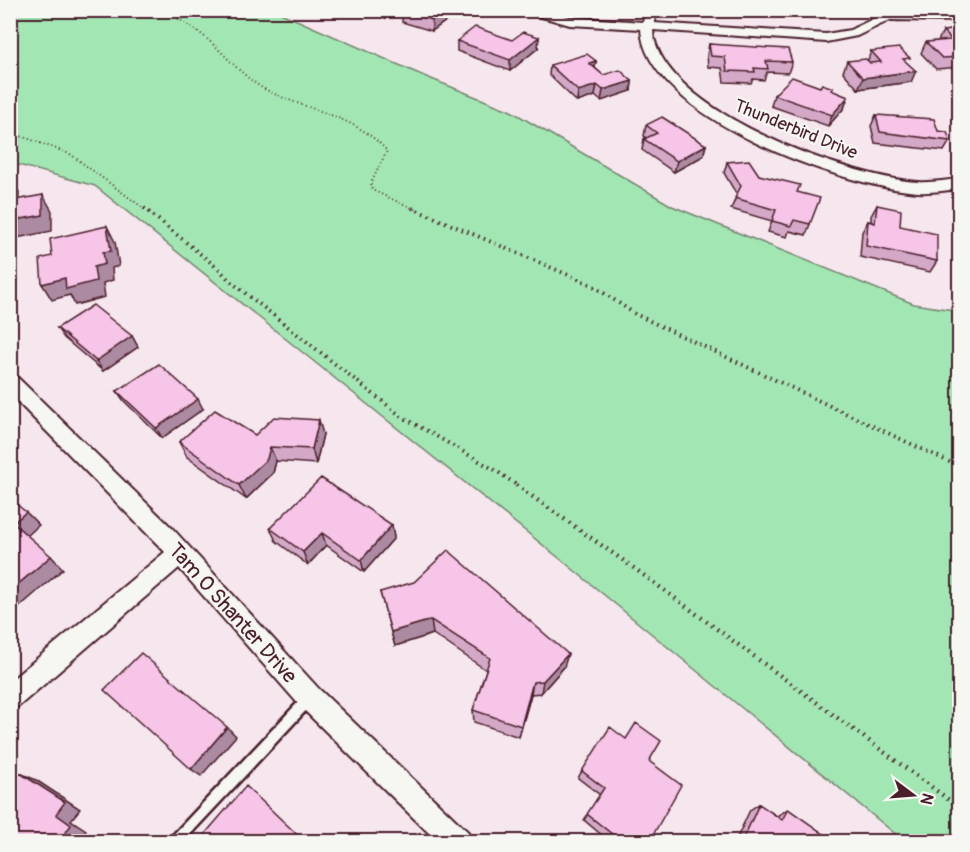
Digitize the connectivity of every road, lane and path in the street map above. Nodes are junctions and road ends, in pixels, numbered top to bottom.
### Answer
1 (164, 10) edge
2 (523, 10) edge
3 (652, 10) edge
4 (885, 13) edge
5 (960, 17) edge
6 (647, 28) junction
7 (10, 132) edge
8 (960, 184) edge
9 (10, 382) edge
10 (960, 467) edge
11 (179, 554) junction
12 (10, 698) edge
13 (310, 699) junction
14 (960, 807) edge
15 (174, 842) edge
16 (458, 842) edge

1 - 10 path
2 - 6 street
3 - 6 street
4 - 5 street
4 - 6 street
6 - 8 street, Thunderbird Drive
7 - 14 path
9 - 11 street, Tam O Shanter Drive
11 - 12 street
11 - 13 street, Tam O Shanter Drive
13 - 15 lane
13 - 16 street, Tam O Shanter Drive

